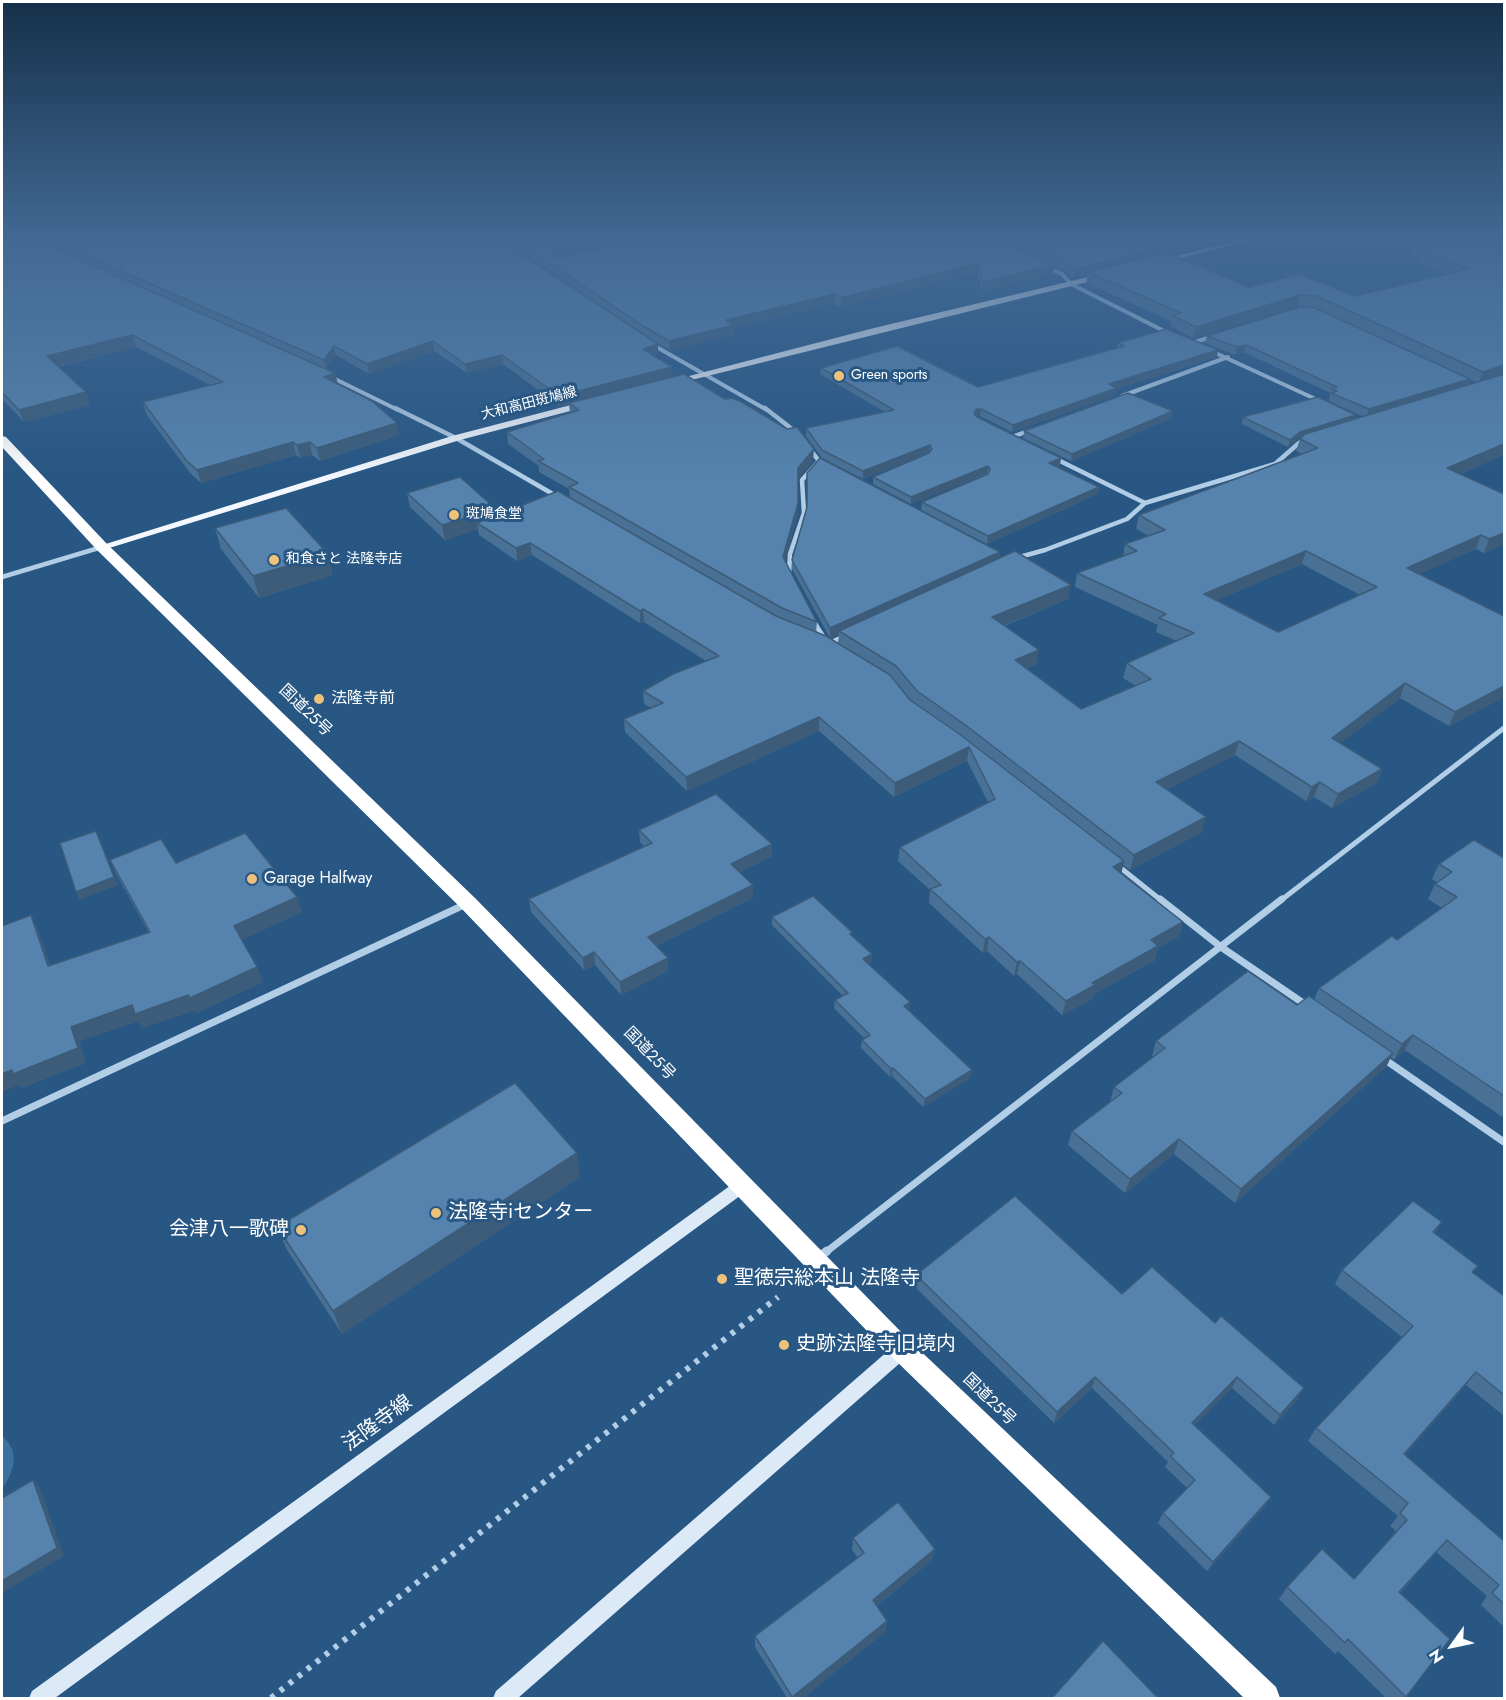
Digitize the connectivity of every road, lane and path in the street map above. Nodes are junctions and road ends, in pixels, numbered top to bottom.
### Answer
1 (921, 319) edge
2 (1141, 319) edge
3 (1224, 333) edge
4 (1170, 334) edge
5 (1181, 339) edge
6 (1192, 343) junction
7 (650, 344) edge
8 (1201, 347) edge
9 (1210, 350) edge
10 (1228, 357) junction
11 (321, 372) edge
12 (705, 374) junction
13 (659, 385) edge
14 (1120, 397) edge
15 (603, 400) edge
16 (1323, 402) edge
17 (1033, 429) edge
18 (1003, 433) edge
19 (801, 435) edge
20 (1012, 437) junction
21 (456, 438) junction
22 (1310, 439) edge
23 (2, 440) edge
24 (1022, 442) edge
25 (807, 444) edge
26 (1053, 457) edge
27 (819, 461) junction
28 (828, 466) edge
29 (561, 499) edge
30 (1145, 503) junction
31 (102, 547) junction
32 (1009, 561) edge
33 (2, 577) edge
34 (792, 580) edge
35 (808, 612) edge
36 (849, 634) edge
37 (818, 640) edge
38 (828, 644) junction
39 (837, 650) edge
40 (1504, 728) edge
41 (1108, 858) edge
42 (468, 903) junction
43 (1221, 947) junction
44 (1309, 1007) edge
45 (1377, 1054) edge
46 (2, 1121) edge
47 (1504, 1142) edge
48 (743, 1185) junction
49 (815, 1260) junction
50 (778, 1297) dead end
51 (902, 1350) junction
52 (39, 1698) edge
53 (271, 1698) edge
54 (503, 1698) edge
55 (1266, 1698) edge

1 - 12 main road
2 - 4 street
3 - 6 street
5 - 6 street
6 - 8 street
7 - 12 street
9 - 10 street
10 - 14 street
10 - 16 street
11 - 21 street
12 - 13 main road
12 - 19 street
15 - 21 main road, 大和高田斑鳩線
17 - 20 street
18 - 20 street
20 - 24 street
21 - 29 street
21 - 31 main road, 大和高田斑鳩線
22 - 30 street
23 - 31 highway, 国道25号
25 - 27 street
26 - 30 street
27 - 28 street
27 - 34 street
30 - 32 street
31 - 33 street
31 - 42 highway, 国道25号
35 - 38 street
36 - 38 street
37 - 38 street
38 - 39 street
40 - 43 street
41 - 43 street
42 - 46 street
42 - 48 highway, 国道25号
43 - 44 street
43 - 49 street
45 - 47 street
48 - 49 highway, 国道25号
48 - 52 main road, 法隆寺線
49 - 51 highway, 国道25号
50 - 53 path
51 - 54 main road
51 - 55 highway, 国道25号

